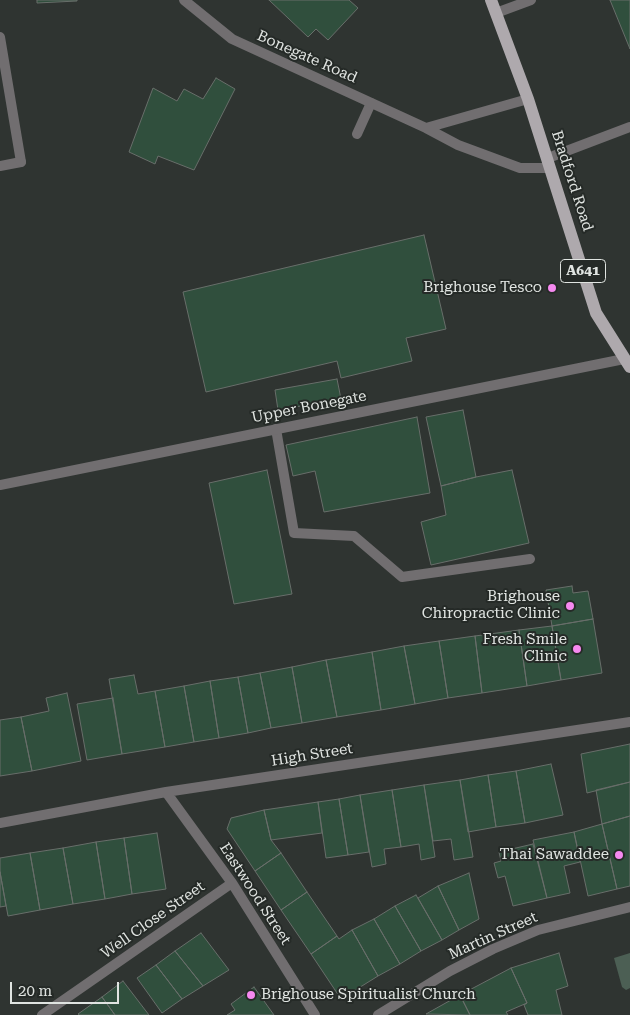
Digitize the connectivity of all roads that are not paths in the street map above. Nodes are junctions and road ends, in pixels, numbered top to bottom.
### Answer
1 (184, 0) edge
2 (491, 0) edge
3 (531, 0) edge
4 (496, 13) junction
5 (0, 37) edge
6 (528, 99) junction
7 (371, 103) junction
8 (426, 128) junction
9 (630, 128) edge
10 (357, 134) dead end
11 (549, 163) junction
12 (0, 166) edge
13 (627, 363) edge
14 (276, 429) junction
15 (0, 485) edge
16 (530, 559) dead end
17 (630, 722) edge
18 (166, 792) junction
19 (0, 823) edge
20 (232, 883) junction
21 (630, 907) edge
22 (42, 1015) edge
23 (315, 1015) edge
24 (378, 1015) edge

1 - 7 street, Bonegate Road
2 - 4 main road, Bradford Road / A641
3 - 4 street
4 - 6 main road, Bradford Road / A641
5 - 12 street
6 - 8 street
6 - 11 main road, Bradford Road / A641
7 - 8 street, Bonegate Road
7 - 10 street
8 - 11 street, Bonegate Road
9 - 11 street
11 - 13 main road, Bradford Road / A641
13 - 14 street, Upper Bonegate
14 - 15 street, Upper Bonegate
14 - 16 street
17 - 18 street, High Street
18 - 19 street, High Street
18 - 20 street, Eastwood Street
20 - 22 street, Well Close Street
20 - 23 street, Eastwood Street
21 - 24 street, Martin Street

